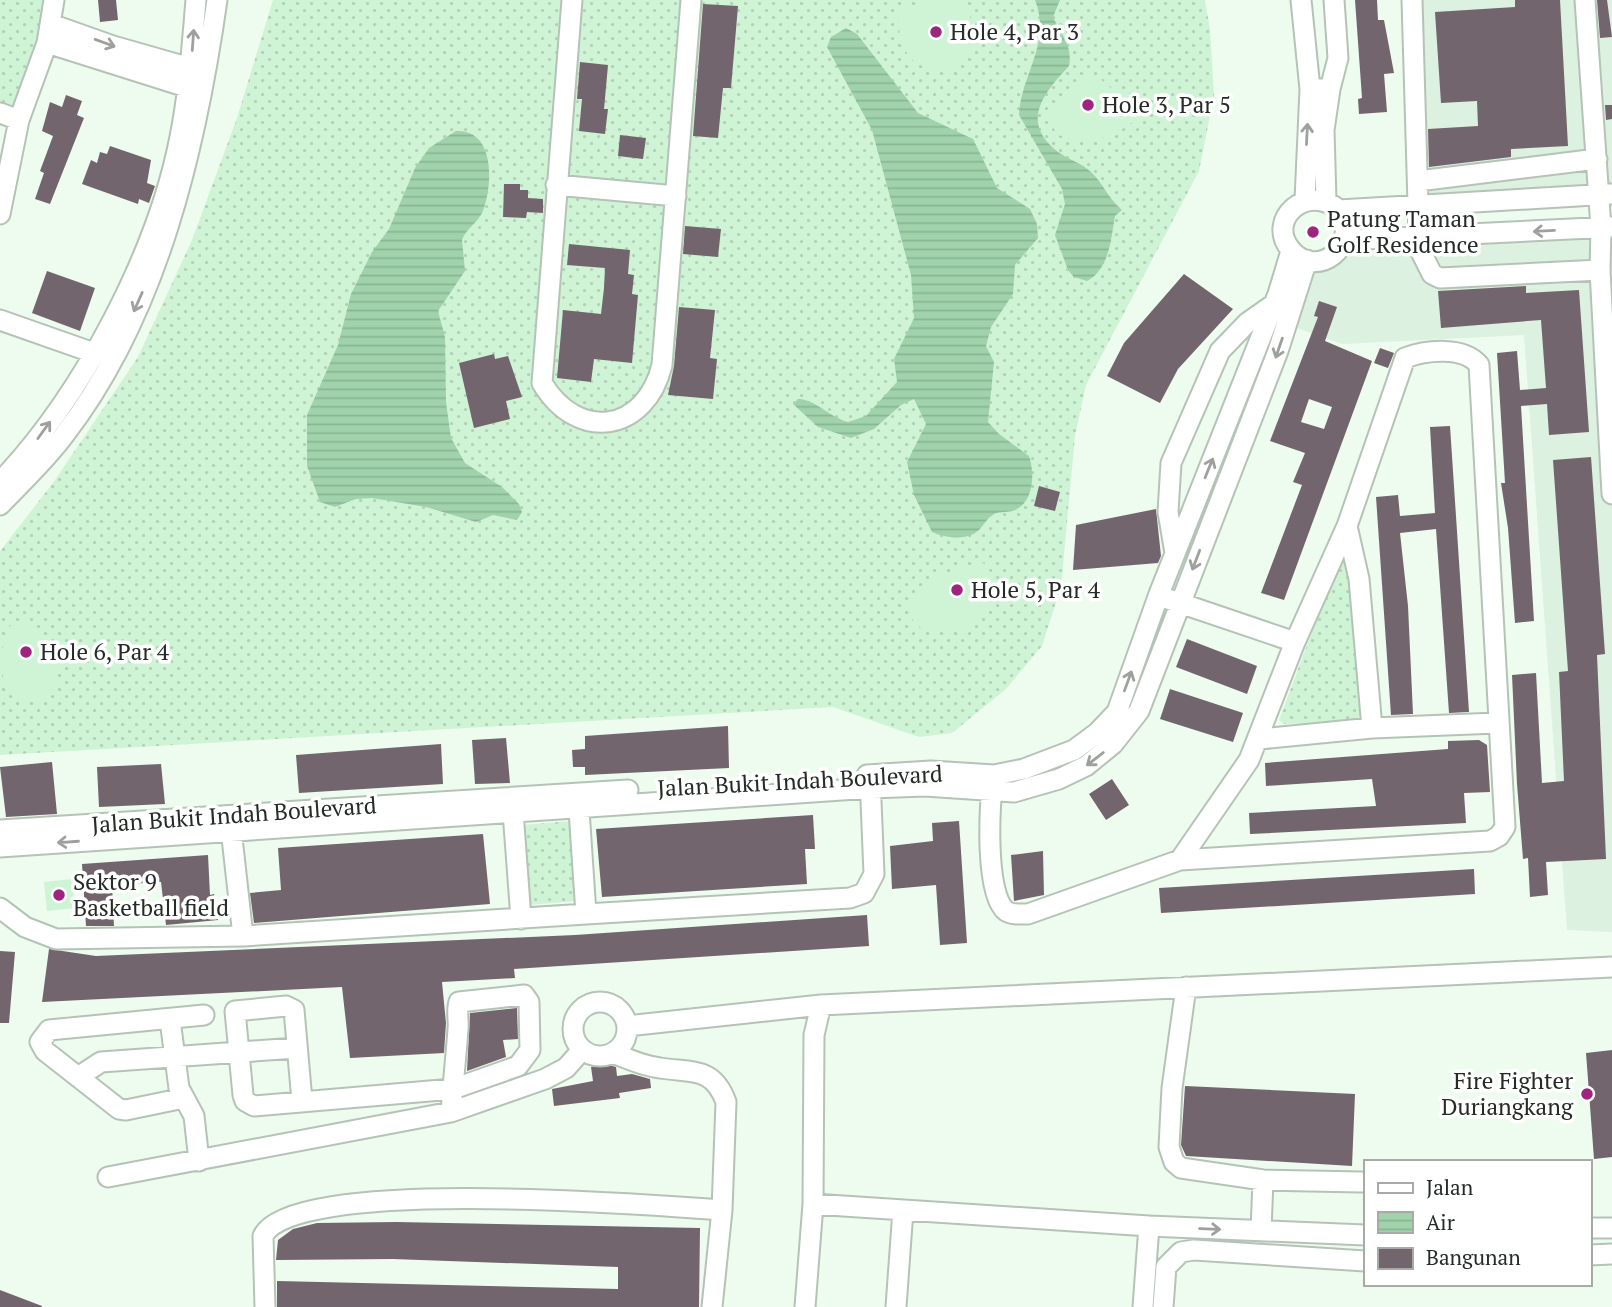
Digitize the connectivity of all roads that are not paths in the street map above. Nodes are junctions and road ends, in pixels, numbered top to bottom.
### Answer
1 (54, 0) edge
2 (196, 0) edge
3 (216, 0) edge
4 (572, 0) edge
5 (691, 0) edge
6 (1301, 0) edge
7 (1334, 0) edge
8 (1412, 0) edge
9 (1584, 0) edge
10 (49, 33) junction
11 (197, 80) junction
12 (1320, 89) junction
13 (0, 113) edge
14 (19, 120) junction
15 (1597, 159) junction
16 (1418, 181) junction
17 (556, 185) junction
18 (1606, 194) edge
19 (676, 196) junction
20 (1306, 200) junction
21 (1333, 206) junction
22 (1418, 206) junction
23 (0, 214) edge
24 (1607, 227) edge
25 (1419, 238) junction
26 (1345, 240) junction
27 (1299, 255) junction
28 (1600, 270) junction
29 (1275, 303) junction
30 (0, 320) edge
31 (94, 353) junction
32 (0, 482) edge
33 (1612, 494) edge
34 (0, 505) edge
35 (1347, 526) junction
36 (1175, 554) junction
37 (1159, 594) junction
38 (1179, 604) junction
39 (1295, 642) junction
40 (1497, 723) junction
41 (1372, 728) junction
42 (1260, 739) junction
43 (871, 781) junction
44 (993, 783) junction
45 (578, 800) junction
46 (512, 804) junction
47 (230, 823) junction
48 (0, 830) edge
49 (0, 847) edge
50 (1180, 860) junction
51 (0, 908) edge
52 (586, 914) junction
53 (521, 919) junction
54 (243, 936) junction
55 (1612, 967) edge
56 (1186, 987) junction
57 (821, 1005) junction
58 (204, 1015) dead end
59 (170, 1020) junction
60 (627, 1026) junction
61 (296, 1048) junction
62 (582, 1050) junction
63 (237, 1052) junction
64 (613, 1053) junction
65 (174, 1057) junction
66 (78, 1077) junction
67 (453, 1089) junction
68 (184, 1098) junction
69 (302, 1101) junction
70 (451, 1112) junction
71 (199, 1161) junction
72 (108, 1177) dead end
73 (1263, 1180) junction
74 (1362, 1182) dead end
75 (813, 1204) junction
76 (722, 1210) junction
77 (903, 1210) junction
78 (1149, 1226) junction
79 (1181, 1228) junction
80 (1591, 1228) edge
81 (1612, 1228) edge
82 (1261, 1231) junction
83 (1297, 1232) junction
84 (1364, 1235) edge
85 (1181, 1252) junction
86 (1612, 1254) edge
87 (1591, 1255) edge
88 (1297, 1256) junction
89 (1364, 1261) edge
90 (265, 1307) edge
91 (712, 1307) edge
92 (805, 1307) edge
93 (896, 1307) edge
94 (1143, 1307) edge
95 (1163, 1307) edge

1 - 10 street
11 -> 2 street
3 - 11 street
4 - 17 street
5 - 19 street
6 - 12 street
7 - 12 street
8 - 16 street
9 - 15 street
10 - 11 street
10 - 14 street
11 - 31 street
11 -> 34 street
20 -> 12 street
12 - 21 street
13 - 14 street
14 - 23 street
15 - 16 street
15 - 18 street
16 - 22 street
17 - 19 street
17 - 19 street
18 - 22 street
18 - 24 street
20 - 21 street
20 - 27 street
21 - 22 street
21 - 26 street
22 - 25 street
24 -> 25 street
24 - 28 street
25 - 26 street
25 - 28 street
26 - 27 street
27 - 29 street
27 -> 38 street
28 - 33 street
36 -> 29 street
29 - 36 street
30 - 31 street
32 -> 31 street
35 - 39 street
35 - 40 street
35 - 41 street
36 - 37 street
37 - 38 street
44 -> 37 street
38 - 39 street
38 -> 44 street
39 - 42 street
40 - 41 street
40 - 50 street
41 - 42 street
42 - 50 street
43 - 44 street
43 - 45 street
43 - 52 street
44 - 50 street
45 - 46 street
45 - 52 street
46 - 47 street
46 - 53 street
47 - 48 street, Jalan Bukit Indah Boulevard
47 -> 49 street
47 - 54 street
51 - 54 street
52 - 53 street
53 - 54 street
55 - 56 street
56 - 57 street
56 - 73 street
57 - 60 street
57 - 75 street
58 - 59 street
59 - 65 street
59 - 66 street
60 - 62 street
60 - 64 street
61 - 63 street
61 - 63 street
61 - 69 street
62 - 64 street
62 - 70 street
63 - 65 street
63 - 69 street
64 - 76 street
65 - 66 street
65 - 68 street
66 - 68 street
67 - 67 street
67 - 69 street
67 - 70 street
68 - 71 street
70 - 71 street
71 - 72 street
73 - 74 street
73 - 82 street
75 - 77 street
75 - 92 street
76 - 90 street
76 - 91 street
77 - 78 street
77 - 93 street
78 - 79 street
78 - 94 street
79 -> 82 street
79 - 85 street
80 - 81 street
82 - 83 street
83 - 84 street
83 - 88 street
85 - 88 street
85 - 95 street
86 - 87 street
88 - 89 street

